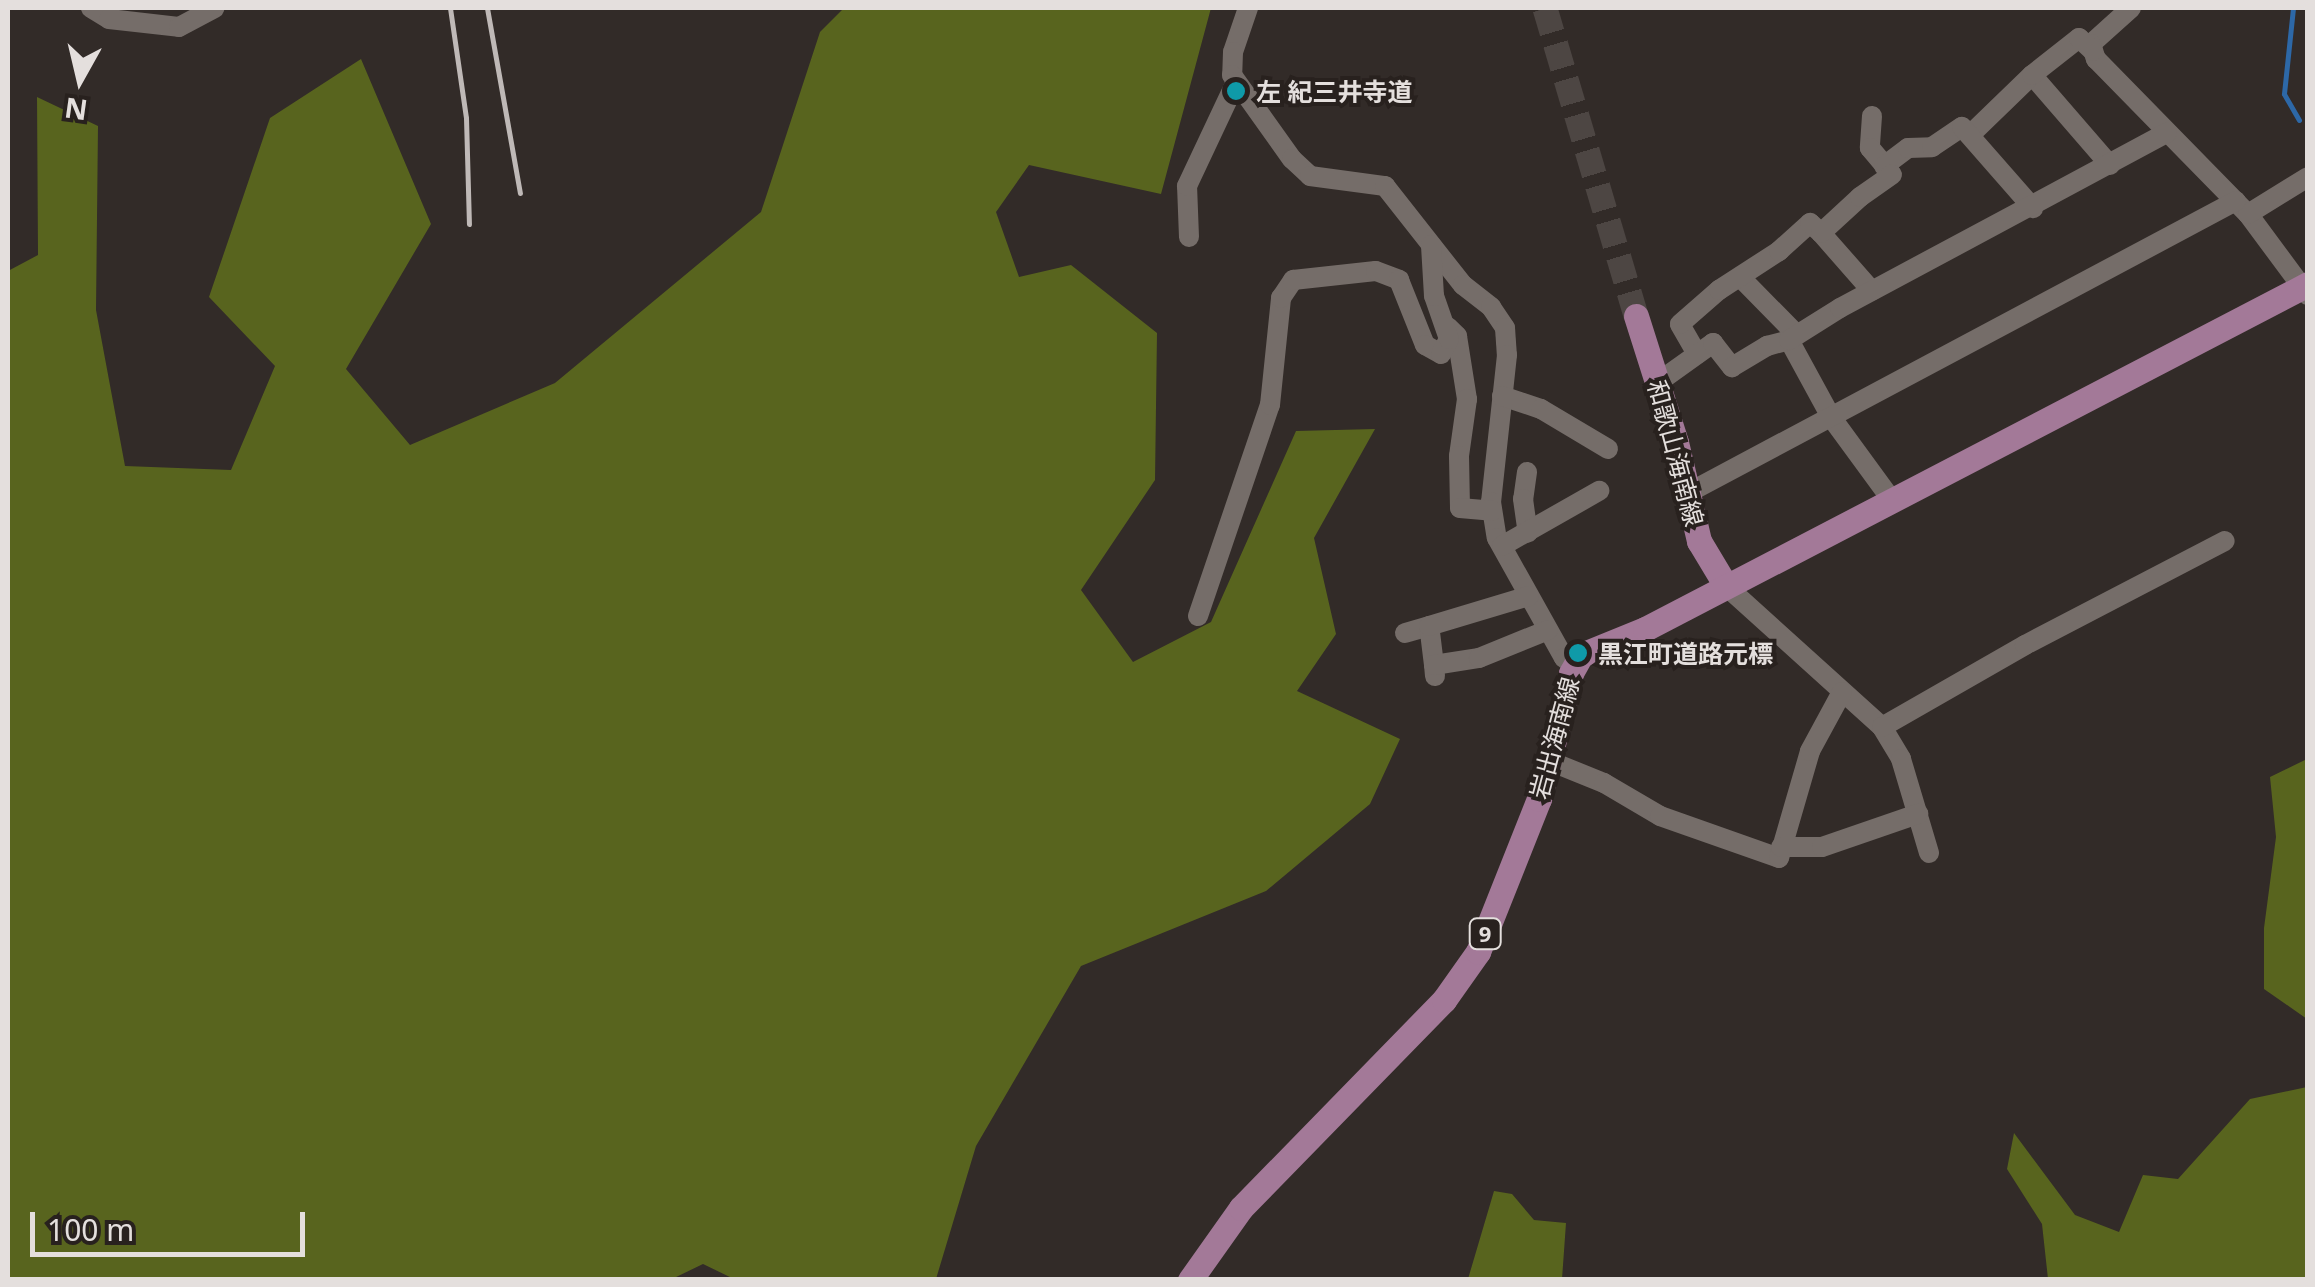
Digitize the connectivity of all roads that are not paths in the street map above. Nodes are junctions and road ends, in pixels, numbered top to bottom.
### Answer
1 (91, 8) edge
2 (214, 8) edge
3 (1248, 8) edge
4 (2130, 8) edge
5 (2093, 51) junction
6 (2032, 75) junction
7 (1236, 82) junction
8 (1872, 116) dead end
9 (2167, 134) junction
10 (1970, 135) junction
11 (2110, 165) junction
12 (1889, 171) junction
13 (2308, 177) edge
14 (2033, 208) junction
15 (2242, 208) junction
16 (1821, 233) junction
17 (1188, 237) dead end
18 (1432, 246) junction
19 (1742, 279) junction
20 (2306, 289) edge
21 (1872, 291) junction
22 (1636, 316) tunnel mouth
23 (1442, 319) junction
24 (1793, 338) junction
25 (1697, 354) junction
26 (1658, 383) junction
27 (1502, 396) junction
28 (1831, 417) junction
29 (1608, 449) dead end
30 (1527, 472) dead end
31 (1600, 492) dead end
32 (1686, 494) junction
33 (1891, 499) junction
34 (1492, 511) junction
35 (1528, 533) junction
36 (2225, 542) dead end
37 (1502, 546) junction
38 (1726, 586) junction
39 (1529, 596) junction
40 (1198, 616) dead end
41 (1429, 626) junction
42 (1548, 630) junction
43 (1406, 633) dead end
44 (1575, 663) junction
45 (1842, 692) junction
46 (1882, 727) junction
47 (1552, 762) junction
48 (1918, 814) junction
49 (1781, 847) junction
50 (1929, 854) dead end
51 (1190, 1280) edge

1 - 2 street
3 - 7 street
4 - 5 street
5 - 6 street
5 - 9 street
6 - 10 street
6 - 11 street
7 - 17 street
7 - 18 street
8 - 12 street
9 - 11 street
9 - 15 street
10 - 12 street
10 - 14 street
11 - 14 street
12 - 16 street
13 - 15 street
14 - 21 street
15 - 20 street
15 - 28 street
16 - 19 street
16 - 21 street
18 - 23 street
18 - 27 street
19 - 24 street
19 - 25 street
20 - 33 main road, 岩出海南線
21 - 24 street
22 - 26 main road, 和歌山海南線
23 - 34 street
23 - 40 street
24 - 25 street
24 - 28 street
25 - 26 street
26 - 32 main road, 和歌山海南線
27 - 29 street
27 - 34 street
28 - 32 street
28 - 33 street
30 - 35 street
31 - 35 street
32 - 38 main road, 和歌山海南線
33 - 38 main road, 岩出海南線
34 - 37 street
35 - 37 street
36 - 46 street
37 - 39 street
38 - 44 main road, 岩出海南線
38 - 45 street
39 - 41 street
39 - 42 street
41 - 42 street
41 - 43 street
42 - 44 street
44 - 47 main road, 岩出海南線 / 9
45 - 46 street
45 - 49 street
46 - 48 street
47 - 49 street
47 - 51 main road, 岩出海南線 / 9
48 - 49 street
48 - 50 street

